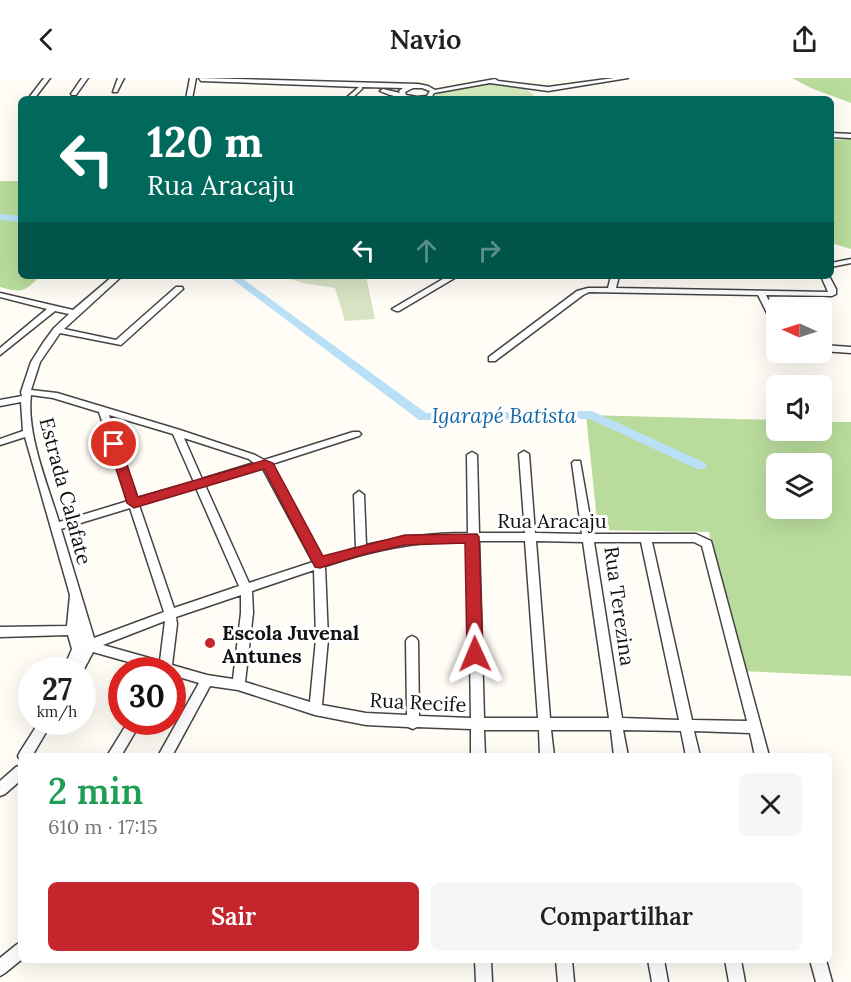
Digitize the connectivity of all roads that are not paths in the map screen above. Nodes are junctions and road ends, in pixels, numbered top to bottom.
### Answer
1 (47, 78) edge
2 (85, 78) edge
3 (121, 78) edge
4 (625, 78) edge
5 (512, 80) edge
6 (192, 81) edge
7 (200, 81) edge
8 (358, 86) junction
9 (410, 87) junction
10 (425, 87) junction
11 (451, 87) junction
12 (525, 87) junction
13 (560, 89) junction
14 (115, 91) dead end
15 (191, 91) junction
16 (433, 92) junction
17 (74, 94) dead end
18 (33, 96) edge
19 (190, 96) edge
20 (350, 96) edge
21 (397, 96) edge
22 (401, 96) edge
23 (430, 96) edge
24 (536, 96) dead end
25 (549, 96) edge
26 (834, 135) edge
27 (851, 136) edge
28 (851, 261) edge
29 (834, 264) edge
30 (114, 279) edge
31 (449, 279) edge
32 (614, 279) edge
33 (827, 279) edge
34 (179, 289) dead end
35 (612, 289) junction
36 (761, 294) junction
37 (0, 295) edge
38 (12, 298) junction
39 (766, 304) edge
40 (0, 307) edge
41 (53, 308) junction
42 (396, 309) dead end
43 (74, 313) junction
44 (57, 330) junction
45 (832, 349) edge
46 (851, 350) edge
47 (0, 352) edge
48 (492, 359) dead end
49 (24, 395) junction
50 (0, 403) edge
51 (103, 410) junction
52 (177, 432) junction
53 (28, 433) junction
54 (356, 434) dead end
55 (0, 442) edge
56 (524, 454) dead end
57 (472, 455) dead end
58 (577, 463) dead end
59 (265, 464) junction
60 (201, 483) junction
61 (359, 495) dead end
62 (134, 503) junction
63 (54, 527) junction
64 (472, 537) junction
65 (529, 538) junction
66 (588, 538) junction
67 (646, 538) junction
68 (361, 550) junction
69 (320, 563) junction
70 (246, 590) junction
71 (170, 614) junction
72 (78, 630) junction
73 (1, 632) edge
74 (412, 641) dead end
75 (84, 647) junction
76 (77, 657) edge
77 (81, 657) edge
78 (123, 657) edge
79 (166, 657) edge
80 (186, 674) edge
81 (207, 680) junction
82 (238, 685) junction
83 (315, 709) junction
84 (413, 723) junction
85 (477, 724) junction
86 (544, 724) junction
87 (616, 724) junction
88 (687, 726) junction
89 (755, 727) junction
90 (38, 735) edge
91 (46, 735) edge
92 (127, 735) edge
93 (27, 753) edge
94 (35, 753) edge
95 (116, 753) edge
96 (167, 753) edge
97 (478, 753) edge
98 (547, 753) edge
99 (621, 753) edge
100 (692, 753) edge
101 (761, 753) edge
102 (18, 767) edge
103 (18, 774) edge
104 (5, 786) edge
105 (18, 953) edge
106 (483, 963) edge
107 (564, 963) edge
108 (657, 963) edge
109 (734, 963) edge
110 (819, 963) edge
111 (0, 968) edge
112 (484, 982) edge
113 (566, 982) edge
114 (660, 982) edge
115 (737, 982) edge
116 (824, 982) edge

1 - 18 street
2 - 17 street
3 - 14 street
4 - 13 street
5 - 11 street
5 - 12 street
6 - 7 street
6 - 15 street
7 - 8 street
7 - 15 street
8 - 9 street
8 - 20 street
8 - 21 street
9 - 10 street
9 - 22 street
10 - 11 street
10 - 16 street
11 - 16 street
12 - 13 street
12 - 24 street
13 - 25 street
15 - 19 street
16 - 23 street
26 - 27 street
28 - 29 street
30 - 43 street, Estrada Calafate
31 - 42 street
32 - 35 street
33 - 36 street
34 - 44 street
35 - 36 street
35 - 48 street
36 - 39 street
37 - 38 street
38 - 40 street
38 - 41 street
41 - 43 street
41 - 47 street
43 - 44 street, Estrada Calafate
44 - 49 street, Estrada Calafate
45 - 46 street
49 - 50 street
49 - 51 street
49 - 53 street, Estrada Calafate
51 - 52 street
51 - 62 street
52 - 59 street
52 - 60 street
53 - 55 street
53 - 63 street, Estrada Calafate
54 - 59 street
56 - 65 street
57 - 64 street
58 - 66 street, Rua Terezina
59 - 60 street
59 - 69 street
60 - 62 street
60 - 70 street
61 - 68 street
62 - 63 street
62 - 71 street
63 - 72 street, Estrada Calafate
64 - 65 street, Rua Aracaju
64 - 68 street, Rua Aracaju
64 - 85 street
65 - 66 street, Rua Aracaju
65 - 86 street
66 - 67 street, Rua Aracaju
66 - 87 street, Rua Terezina
67 - 88 street
67 - 89 street, Rua Aracaju
68 - 69 street, Rua Aracaju
69 - 70 street, Rua Aracaju
69 - 83 street
70 - 71 street, Rua Aracaju
70 - 82 street
71 - 75 street, Rua Aracaju
71 - 79 street
72 - 73 street
72 - 75 street, Estrada Calafate
74 - 84 street
75 - 76 street
75 - 77 street
75 - 78 street, Rua Recife
80 - 81 street, Rua Recife
81 - 82 street, Rua Recife
81 - 96 street
82 - 83 street, Rua Recife
83 - 84 street, Rua Recife
84 - 85 street, Rua Recife
85 - 86 street, Rua Recife
85 - 97 street
86 - 87 street, Rua Recife
86 - 98 street
87 - 88 street, Rua Recife
87 - 99 street, Rua Terezina
88 - 89 street, Rua Recife
88 - 100 street
89 - 101 street
90 - 93 street
91 - 94 street
92 - 95 street
102 - 104 street
103 - 104 street
105 - 111 street
106 - 112 street
107 - 113 street
108 - 114 street
109 - 115 street
110 - 116 street

